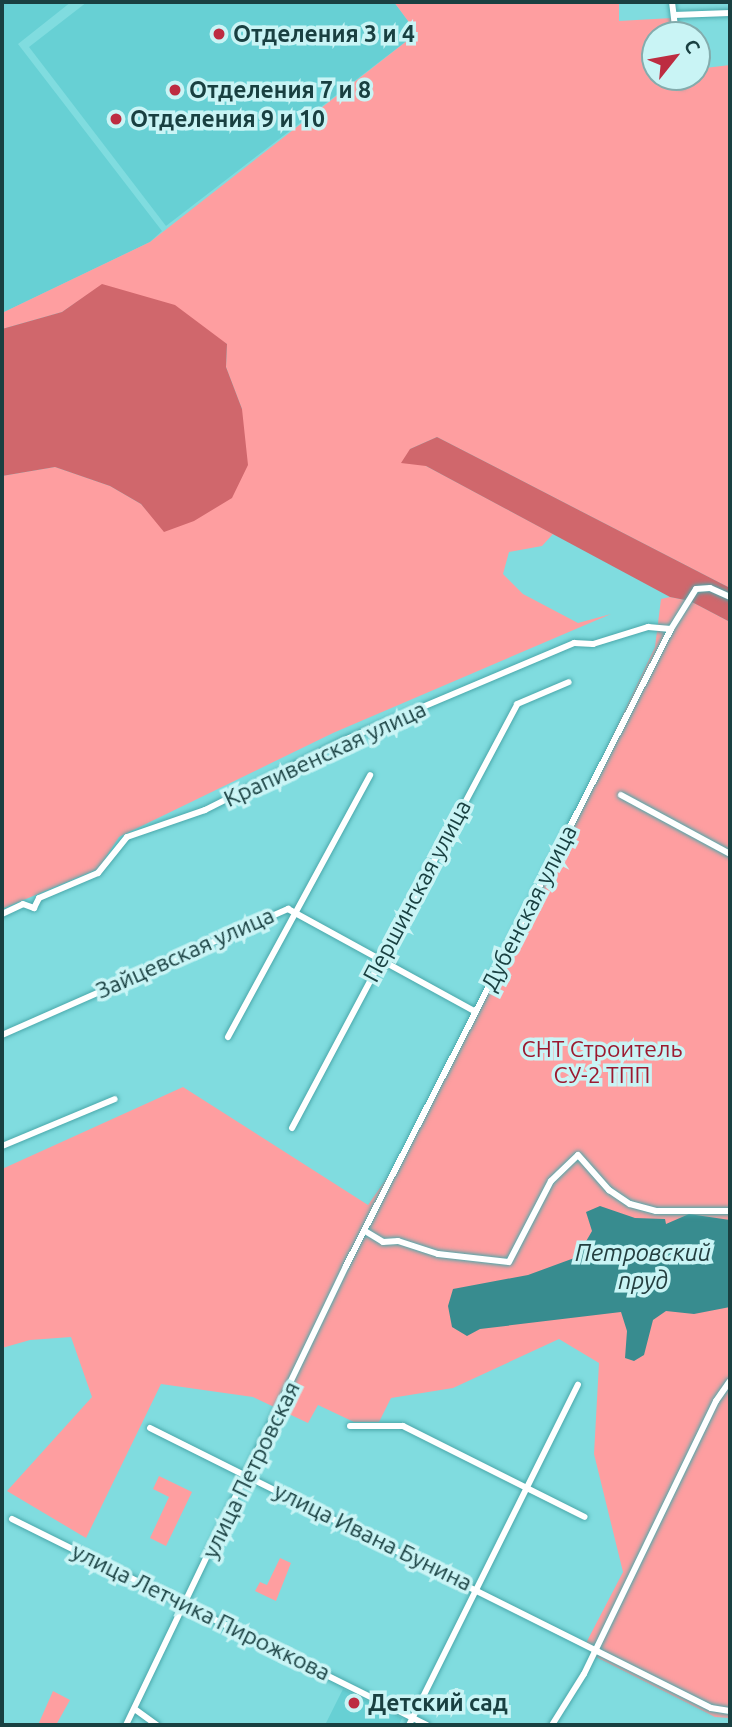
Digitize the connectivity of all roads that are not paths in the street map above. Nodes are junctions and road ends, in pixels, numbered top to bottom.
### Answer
1 (672, 2) edge
2 (730, 13) edge
3 (674, 15) junction
4 (675, 21) edge
5 (730, 597) edge
6 (671, 629) junction
7 (569, 682) dead end
8 (370, 775) dead end
9 (621, 794) dead end
10 (730, 854) edge
11 (295, 910) junction
12 (2, 914) edge
13 (381, 958) junction
14 (476, 1012) junction
15 (2, 1035) edge
16 (228, 1037) dead end
17 (115, 1099) dead end
18 (292, 1128) dead end
19 (2, 1146) edge
20 (730, 1211) edge
21 (365, 1231) junction
22 (730, 1381) edge
23 (578, 1385) dead end
24 (350, 1426) dead end
25 (150, 1428) dead end
26 (249, 1475) junction
27 (527, 1489) junction
28 (585, 1517) dead end
29 (12, 1519) dead end
30 (476, 1588) junction
31 (186, 1605) junction
32 (596, 1648) junction
33 (136, 1710) junction
34 (730, 1711) edge
35 (412, 1718) junction
36 (126, 1725) edge
37 (157, 1725) edge
38 (409, 1725) edge
39 (427, 1725) edge
40 (552, 1725) edge

1 - 3 street
2 - 3 street
3 - 4 street
5 - 6 street, Дубенская улица
6 - 12 street, Крапивенская улица
6 - 14 street, Дубенская улица
7 - 13 street, Першинская улица
8 - 11 street
9 - 10 street
11 - 13 street, Зайцевская улица
11 - 15 street, Зайцевская улица
11 - 16 street
13 - 14 street, Зайцевская улица
13 - 18 street, Першинская улица
14 - 21 street, Дубенская улица
17 - 19 street
20 - 21 street
21 - 26 street, улица Петровская
22 - 32 street
23 - 27 street
24 - 27 street
25 - 26 street, улица Ивана Бунина
26 - 30 street, улица Ивана Бунина
26 - 31 street, улица Петровская
27 - 28 street
27 - 30 street
29 - 31 street, улица Летчика Пирожкова
30 - 32 street, улица Ивана Бунина
30 - 35 street
31 - 33 street, улица Петровская
31 - 35 street, улица Летчика Пирожкова
32 - 34 street, улица Ивана Бунина
32 - 40 street
33 - 36 street, улица Петровская
33 - 37 street
35 - 38 street
35 - 39 street, улица Летчика Пирожкова

